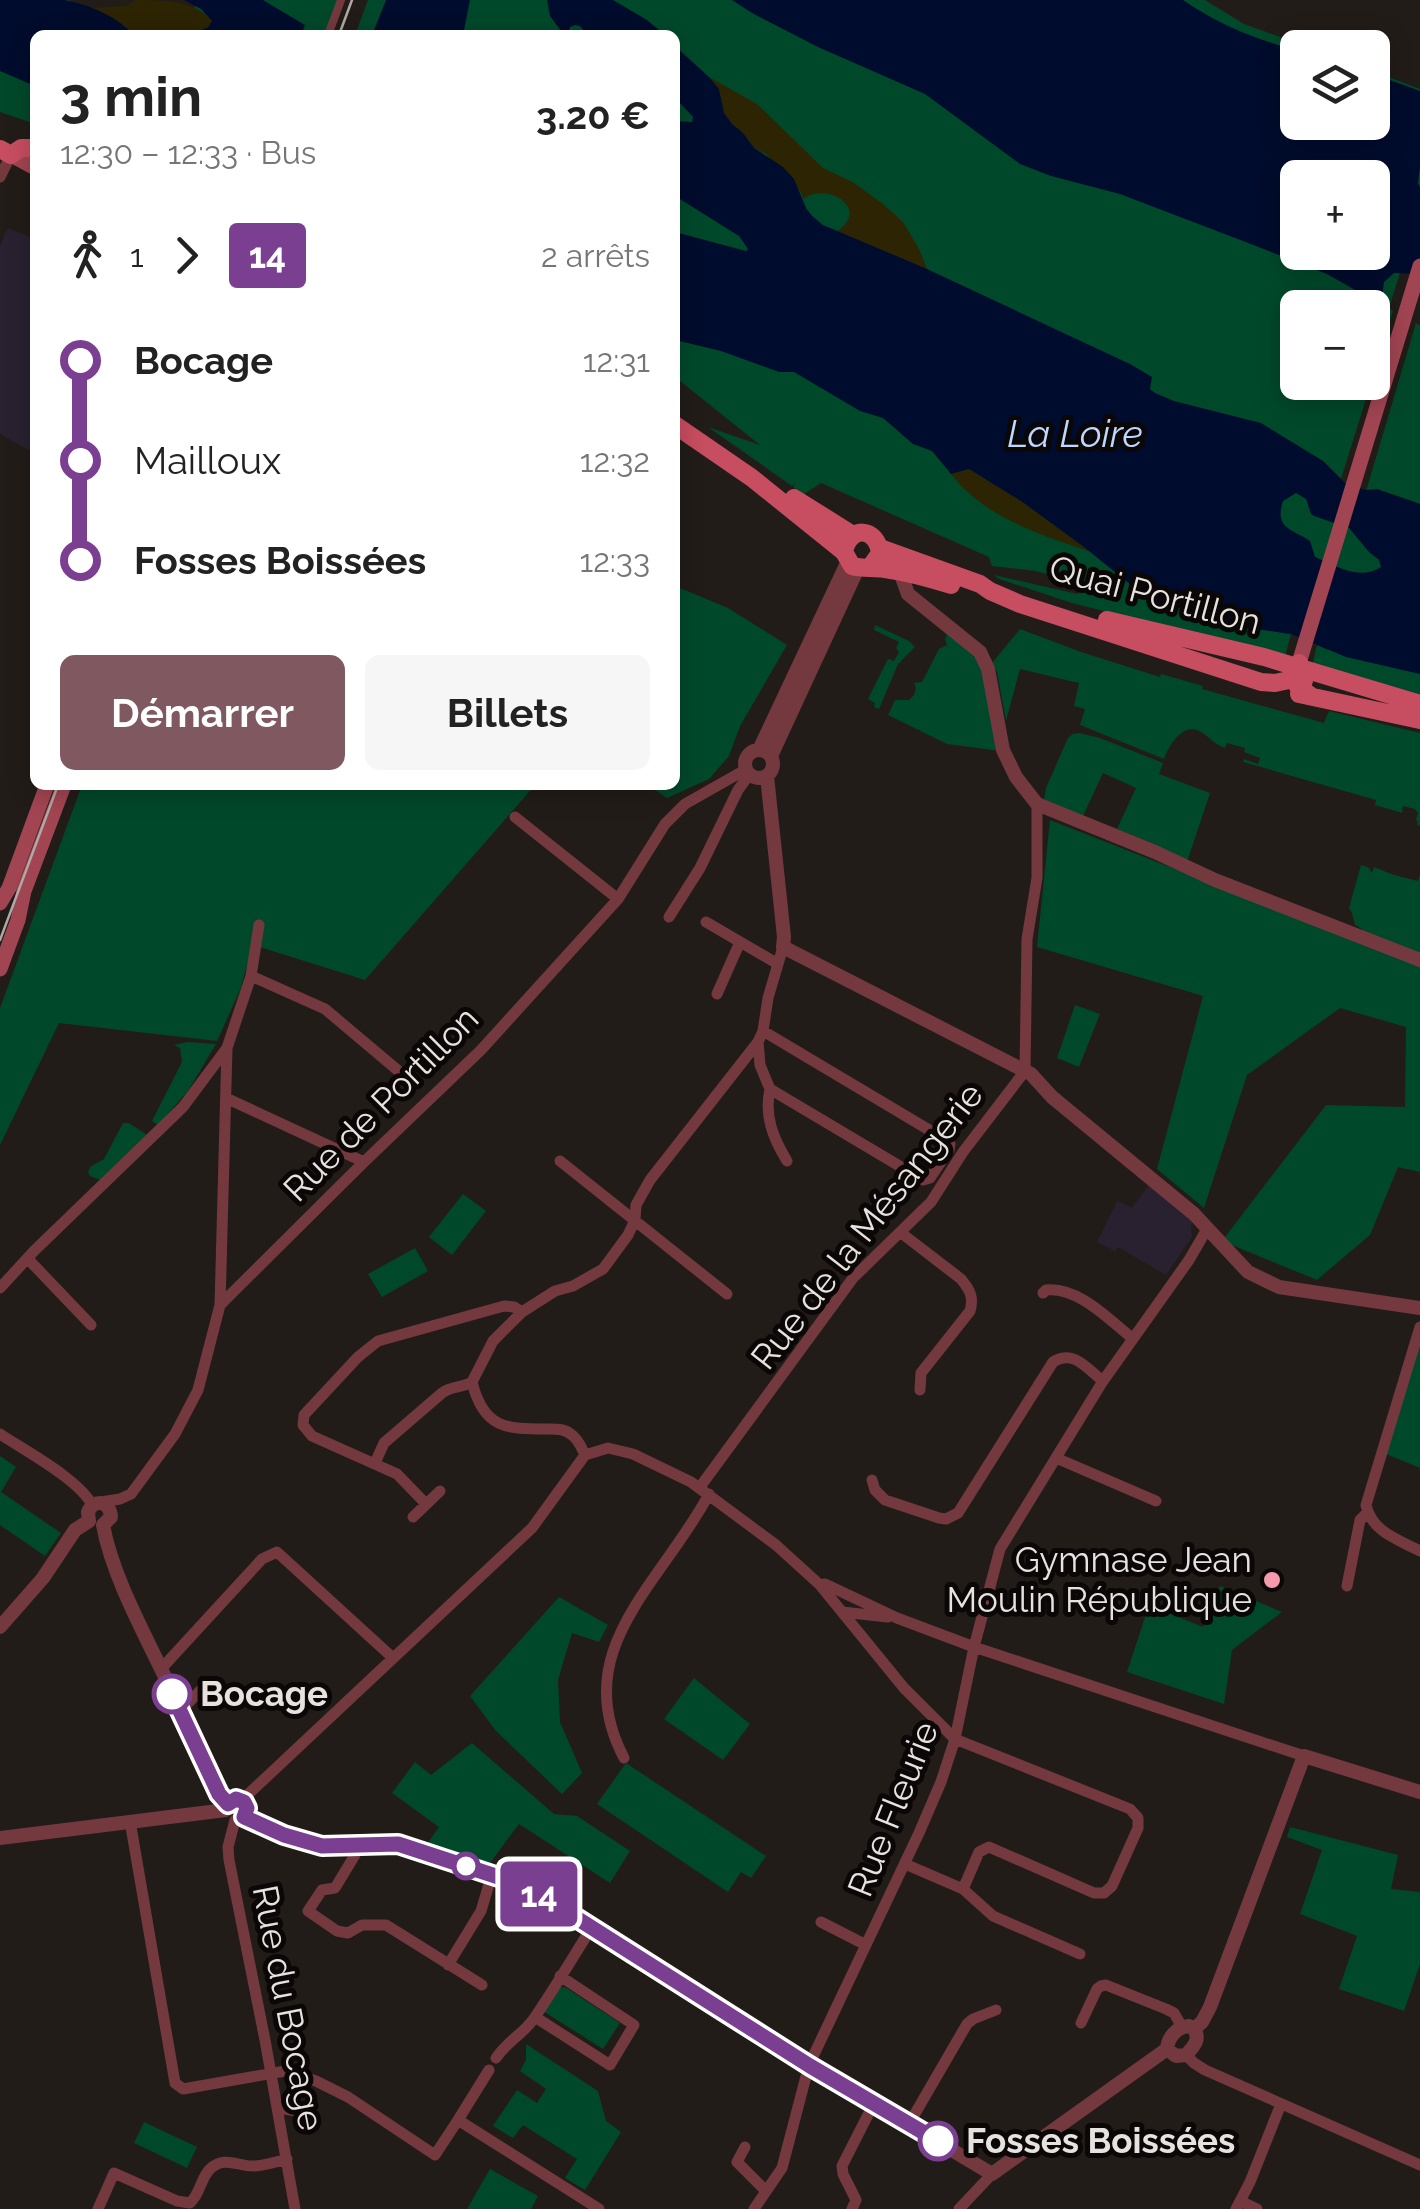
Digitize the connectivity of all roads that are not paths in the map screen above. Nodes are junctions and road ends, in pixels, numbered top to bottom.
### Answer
1 (342, 0) edge
2 (330, 30) edge
3 (6, 152) edge
4 (30, 165) edge
5 (0, 177) edge
6 (1420, 266) edge
7 (680, 428) edge
8 (880, 548) junction
9 (855, 557) junction
10 (900, 572) junction
11 (986, 587) junction
12 (1011, 598) junction
13 (1214, 668) junction
14 (1295, 678) junction
15 (1420, 704) edge
16 (1420, 716) edge
17 (765, 753) junction
18 (747, 772) junction
19 (767, 776) junction
20 (46, 790) edge
21 (62, 790) edge
22 (1037, 804) junction
23 (516, 817) dead end
24 (618, 899) junction
25 (0, 903) edge
26 (669, 917) dead end
27 (706, 922) dead end
28 (259, 925) dead end
29 (740, 942) junction
30 (783, 946) junction
31 (1420, 960) edge
32 (778, 964) junction
33 (0, 970) edge
34 (252, 976) junction
35 (716, 994) dead end
36 (760, 1037) junction
37 (227, 1048) junction
38 (1025, 1070) junction
39 (414, 1084) dead end
40 (770, 1089) junction
41 (226, 1098) junction
42 (787, 1160) dead end
43 (560, 1161) dead end
44 (364, 1162) junction
45 (635, 1220) junction
46 (1207, 1229) junction
47 (900, 1232) junction
48 (28, 1260) junction
49 (0, 1288) edge
50 (1042, 1293) dead end
51 (727, 1294) dead end
52 (220, 1305) junction
53 (1420, 1308) edge
54 (522, 1312) junction
55 (91, 1324) dead end
56 (1420, 1327) edge
57 (1132, 1338) junction
58 (472, 1382) junction
59 (1103, 1382) junction
60 (920, 1390) dead end
61 (0, 1434) edge
62 (585, 1455) junction
63 (1056, 1458) junction
64 (375, 1463) junction
65 (872, 1480) dead end
66 (440, 1491) dead end
67 (704, 1491) junction
68 (1156, 1501) dead end
69 (97, 1504) junction
70 (426, 1504) junction
71 (1367, 1513) junction
72 (413, 1517) dead end
73 (96, 1523) junction
74 (1420, 1550) edge
75 (820, 1585) junction
76 (1346, 1586) dead end
77 (842, 1612) junction
78 (897, 1618) junction
79 (0, 1627) edge
80 (974, 1646) junction
81 (393, 1658) junction
82 (161, 1669) junction
83 (208, 1682) dead end
84 (180, 1711) junction
85 (955, 1740) junction
86 (1304, 1756) junction
87 (624, 1758) dead end
88 (1420, 1792) edge
89 (235, 1810) junction
90 (130, 1821) junction
91 (0, 1838) edge
92 (354, 1846) junction
93 (905, 1864) junction
94 (492, 1874) junction
95 (963, 1889) junction
96 (821, 1922) dead end
97 (592, 1927) junction
98 (866, 1945) junction
99 (1080, 1954) dead end
100 (448, 1964) junction
101 (560, 1976) junction
102 (482, 1985) dead end
103 (996, 2010) dead end
104 (535, 2017) junction
105 (1081, 2023) dead end
106 (1188, 2028) junction
107 (1167, 2049) junction
108 (1186, 2055) junction
109 (496, 2058) dead end
110 (810, 2066) junction
111 (489, 2070) dead end
112 (270, 2073) junction
113 (874, 2103) junction
114 (1282, 2104) junction
115 (278, 2108) junction
116 (313, 2117) dead end
117 (458, 2120) junction
118 (909, 2124) junction
119 (745, 2147) dead end
120 (286, 2160) junction
121 (1420, 2165) edge
122 (992, 2174) junction
123 (766, 2191) junction
124 (1238, 2205) edge
125 (98, 2209) edge
126 (295, 2209) edge
127 (600, 2209) edge
128 (754, 2209) edge
129 (852, 2209) edge
130 (959, 2209) edge
131 (1257, 2209) edge

1 - 2 street
3 - 4 main road
3 - 5 street
6 - 14 main road
7 - 9 main road
8 - 9 main road
8 - 9 main road
8 - 11 main road
9 - 10 main road
9 - 17 street
10 - 11 main road
10 - 22 street
11 - 12 main road
12 - 13 main road
12 - 14 main road, Quai Portillon
13 - 14 main road
13 - 14 main road
14 - 15 main road
14 - 16 main road
17 - 18 street
17 - 19 street
18 - 19 street
18 - 24 street, Rue de Portillon
18 - 26 street
19 - 30 street
20 - 25 main road
21 - 33 main road
22 - 31 street
22 - 38 street, Rue de la Mésangerie
23 - 24 street
24 - 44 street, Rue de Portillon
27 - 29 street
28 - 34 street
29 - 32 street
29 - 35 street
30 - 32 street
30 - 38 street
32 - 36 street
34 - 37 street
34 - 39 street
36 - 40 street
36 - 40 street
36 - 45 street
37 - 41 street
37 - 48 street
38 - 46 street
38 - 47 street, Rue de la Mésangerie
40 - 42 street
41 - 44 street
41 - 52 street
43 - 45 street
44 - 52 street, Rue de Portillon
45 - 51 street
45 - 54 street
46 - 53 street
46 - 57 street, Rue Fleurie
47 - 60 street
47 - 67 street, Rue de la Mésangerie
48 - 49 street
48 - 55 street
50 - 57 street
52 - 69 street
54 - 58 street
54 - 64 street
56 - 71 street
57 - 59 street, Rue Fleurie
58 - 62 street
58 - 64 street
59 - 63 street, Rue Fleurie
59 - 65 street
61 - 69 street
62 - 67 street
62 - 81 street
63 - 68 street
63 - 80 street, Rue Fleurie
64 - 70 street
66 - 70 street
67 - 75 street
67 - 87 street, Rue de la Mésangerie
69 - 73 street
69 - 73 street
70 - 72 street
71 - 74 street
71 - 76 street
73 - 79 street
73 - 82 street
75 - 77 street
75 - 78 street
77 - 78 street
77 - 85 street
78 - 80 street
80 - 85 street, Rue Fleurie
80 - 86 street
81 - 82 street
81 - 89 street
82 - 84 street
83 - 84 street
84 - 89 street
85 - 93 street, Rue Fleurie
85 - 95 street
86 - 88 street
86 - 106 street
89 - 90 street
89 - 92 street
89 - 112 street, Rue du Bocage
90 - 91 street
90 - 112 street
92 - 94 street
92 - 100 street
93 - 95 street
93 - 98 street, Rue Fleurie
94 - 97 street
94 - 100 street
95 - 99 street
96 - 98 street
97 - 101 street
97 - 110 street
98 - 110 street, Rue Fleurie
100 - 102 street
101 - 104 street
101 - 104 street
103 - 118 street
104 - 109 street
105 - 106 street
106 - 107 street
106 - 108 street
107 - 108 street
107 - 122 street
108 - 114 street
110 - 113 street
110 - 123 street, Rue Fleurie
111 - 117 street
112 - 115 street, Rue du Bocage
112 - 117 street
113 - 118 street
113 - 129 street
114 - 121 street
114 - 124 street
115 - 116 street
115 - 120 street, Rue du Bocage
117 - 127 street
118 - 122 street
119 - 123 street
120 - 125 street
120 - 126 street, Rue du Bocage
122 - 130 street
123 - 128 street, Rue Fleurie
124 - 131 street

